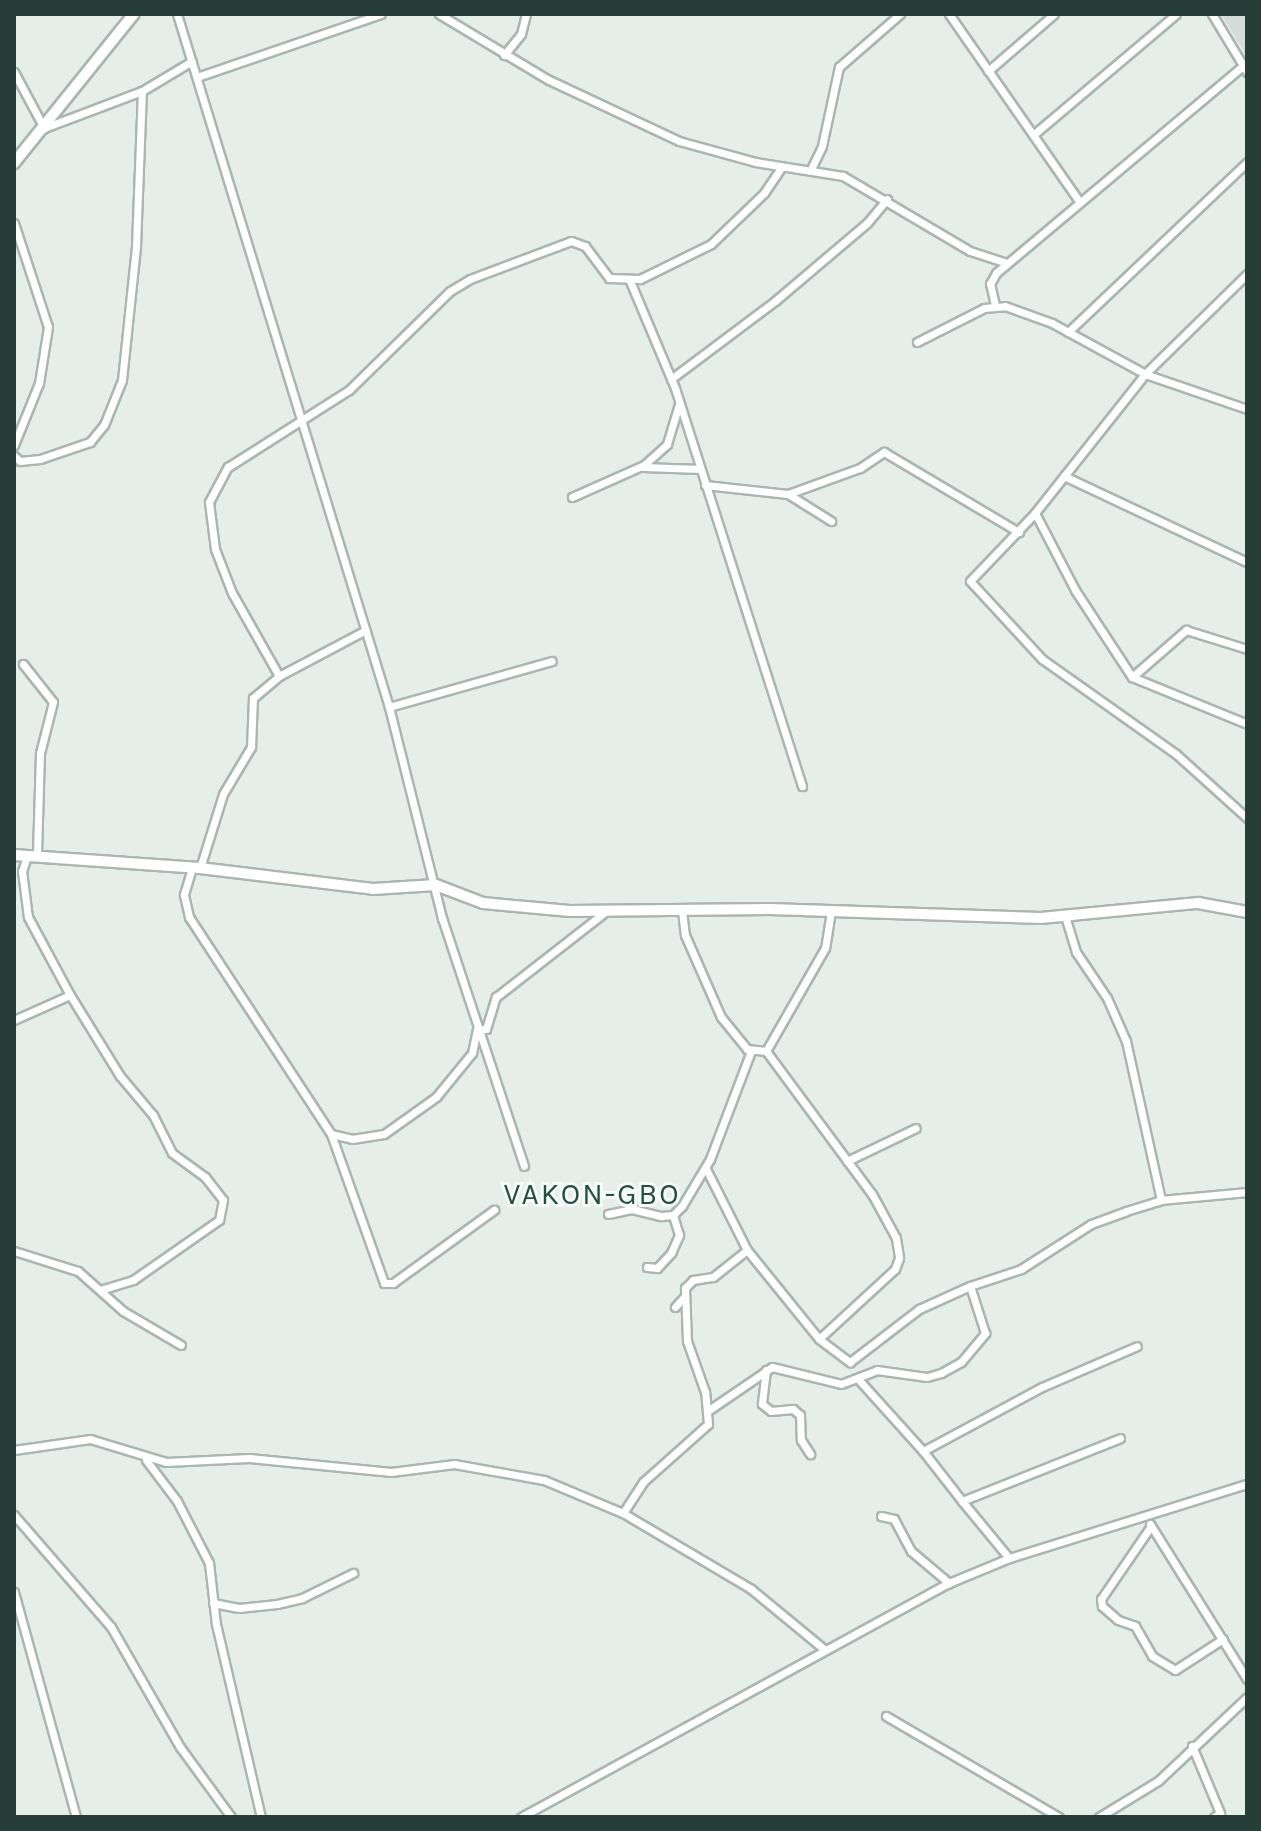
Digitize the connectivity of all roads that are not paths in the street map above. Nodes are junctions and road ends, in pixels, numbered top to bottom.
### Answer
1 (134, 14) edge
2 (177, 14) edge
3 (381, 14) edge
4 (439, 14) edge
5 (526, 14) edge
6 (900, 14) edge
7 (949, 14) edge
8 (1054, 14) edge
9 (1176, 14) edge
10 (1212, 14) edge
11 (360, 18) edge
12 (504, 55) junction
13 (192, 61) junction
14 (1245, 69) edge
15 (988, 71) junction
16 (14, 72) edge
17 (197, 77) junction
18 (142, 91) junction
19 (44, 128) junction
20 (1033, 135) junction
21 (1247, 162) edge
22 (14, 163) edge
23 (782, 166) junction
24 (811, 169) junction
25 (887, 199) junction
26 (1079, 201) junction
27 (14, 223) edge
28 (1006, 263) junction
29 (1247, 274) edge
30 (630, 281) junction
31 (995, 305) junction
32 (1068, 332) junction
33 (917, 342) dead end
34 (1145, 374) junction
35 (671, 379) junction
36 (679, 402) junction
37 (1247, 409) edge
38 (300, 419) junction
39 (14, 445) edge
40 (14, 456) edge
41 (639, 468) junction
42 (700, 469) junction
43 (1064, 476) junction
44 (705, 485) junction
45 (788, 494) junction
46 (572, 497) dead end
47 (1035, 513) junction
48 (831, 521) dead end
49 (1019, 532) junction
50 (1247, 562) edge
51 (366, 630) junction
52 (1247, 649) edge
53 (552, 661) dead end
54 (23, 664) dead end
55 (279, 676) junction
56 (1132, 677) junction
57 (389, 707) junction
58 (1247, 724) edge
59 (802, 786) dead end
60 (1247, 818) edge
61 (14, 855) edge
62 (32, 856) junction
63 (196, 868) junction
64 (22, 871) junction
65 (14, 881) edge
66 (436, 885) junction
67 (682, 911) junction
68 (831, 911) junction
69 (605, 912) junction
70 (1247, 912) edge
71 (1065, 916) junction
72 (70, 995) junction
73 (14, 1020) edge
74 (477, 1030) junction
75 (751, 1051) junction
76 (766, 1051) junction
77 (916, 1128) dead end
78 (331, 1134) junction
79 (847, 1161) junction
80 (524, 1166) dead end
81 (706, 1169) junction
82 (1247, 1192) edge
83 (1161, 1200) junction
84 (494, 1210) dead end
85 (608, 1214) dead end
86 (673, 1215) junction
87 (747, 1250) junction
88 (14, 1251) edge
89 (647, 1267) dead end
90 (970, 1286) junction
91 (101, 1290) junction
92 (685, 1296) junction
93 (675, 1307) dead end
94 (819, 1339) junction
95 (181, 1345) dead end
96 (1137, 1346) dead end
97 (766, 1370) junction
98 (859, 1380) junction
99 (709, 1410) junction
100 (1120, 1438) dead end
101 (14, 1450) edge
102 (923, 1451) junction
103 (810, 1454) dead end
104 (141, 1455) junction
105 (1247, 1484) edge
106 (962, 1501) junction
107 (623, 1513) junction
108 (14, 1515) edge
109 (881, 1516) dead end
110 (1144, 1516) junction
111 (1151, 1526) junction
112 (1009, 1558) junction
113 (353, 1573) dead end
114 (949, 1583) junction
115 (14, 1592) edge
116 (213, 1603) junction
117 (1223, 1639) junction
118 (825, 1650) junction
119 (1247, 1679) edge
120 (1247, 1697) edge
121 (886, 1716) dead end
122 (1192, 1746) junction
123 (1219, 1816) edge
124 (76, 1817) edge
125 (231, 1817) edge
126 (261, 1817) edge
127 (521, 1817) edge
128 (1059, 1817) edge
129 (1099, 1817) edge

1 - 19 main road
2 - 13 street
3 - 11 street
4 - 12 street
5 - 12 street
6 - 24 street
7 - 15 street
8 - 15 street
9 - 20 street
10 - 14 street
11 - 17 street
12 - 23 street
13 - 17 street
13 - 18 street
14 - 26 street
15 - 20 street
16 - 19 street
17 - 38 street
18 - 19 street
18 - 40 street
19 - 22 main road
20 - 26 street
21 - 32 street
23 - 24 street
23 - 30 street
24 - 25 street
25 - 28 street
25 - 35 street
26 - 28 street
27 - 39 street
28 - 31 street
29 - 34 street
30 - 35 street
30 - 38 street
31 - 32 street
31 - 33 street
32 - 34 street
34 - 37 street
34 - 43 street
35 - 36 street
36 - 41 street
36 - 42 street
38 - 51 street
38 - 55 street
41 - 42 street
41 - 46 street
42 - 44 street
43 - 47 street
43 - 50 street
44 - 45 street
44 - 59 street
45 - 48 street
45 - 49 street
47 - 49 street
47 - 56 street
49 - 60 street
51 - 55 street
51 - 57 street
52 - 56 street
53 - 57 street
54 - 62 street
55 - 63 street
56 - 58 street
57 - 66 street
61 - 62 main road
62 - 63 main road
62 - 64 street
63 - 66 main road
63 - 78 street
64 - 65 street
64 - 72 street
66 - 69 main road
66 - 74 street
67 - 68 main road
67 - 69 main road
67 - 75 street
68 - 71 main road
68 - 76 street
69 - 74 street
70 - 71 main road
71 - 83 street
72 - 73 street
72 - 91 street
74 - 78 street
74 - 80 street
75 - 76 street
75 - 81 street
76 - 79 street
77 - 79 street
78 - 84 street
79 - 94 street
81 - 86 street
81 - 87 street
82 - 83 street
83 - 90 street
85 - 86 street
86 - 89 street
87 - 92 street
87 - 94 street
88 - 91 street
90 - 94 street
90 - 98 street
91 - 95 street
92 - 93 street
92 - 99 street
96 - 102 street
97 - 98 street
97 - 99 street
97 - 103 street
98 - 102 street
99 - 107 street
100 - 106 street
101 - 104 street
102 - 106 street
104 - 107 street
104 - 116 street
105 - 110 street
106 - 112 street
107 - 118 street
108 - 125 street
109 - 114 street
110 - 111 street
110 - 112 street
111 - 117 street
111 - 117 street
112 - 114 street
113 - 116 street
114 - 118 street
115 - 124 street
116 - 126 street
117 - 119 street
118 - 127 street
120 - 122 street
121 - 128 street
122 - 123 street
122 - 129 street

